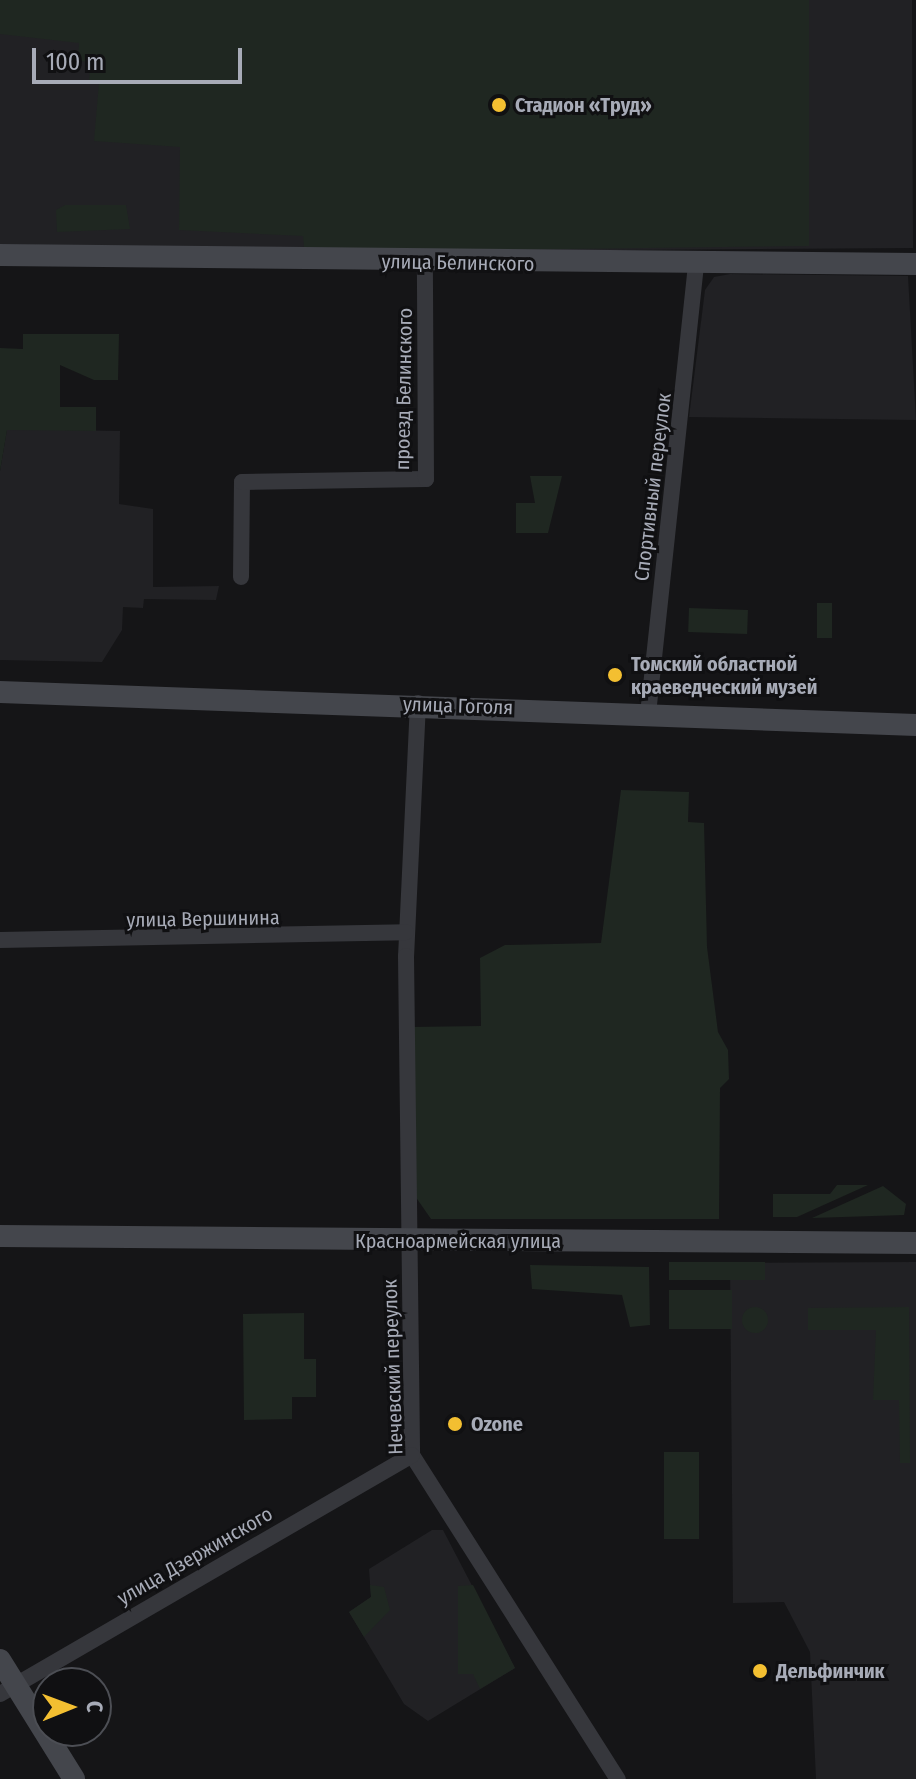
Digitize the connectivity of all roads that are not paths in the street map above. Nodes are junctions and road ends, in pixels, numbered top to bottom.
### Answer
1 (0, 255) edge
2 (425, 263) junction
3 (916, 264) edge
4 (696, 265) junction
5 (241, 577) dead end
6 (0, 692) edge
7 (418, 703) junction
8 (648, 714) junction
9 (916, 725) edge
10 (406, 932) junction
11 (0, 940) edge
12 (0, 1236) edge
13 (409, 1241) junction
14 (916, 1243) edge
15 (412, 1455) junction
16 (0, 1660) edge
17 (8, 1689) edge
18 (74, 1779) edge
19 (618, 1779) edge

1 - 2 street, улица Белинского
2 - 4 street, улица Белинского
2 - 5 street, проезд Белинского
3 - 4 street, улица Белинского
4 - 8 street, Спортивный переулок
6 - 7 street, улица Гоголя
7 - 8 street, улица Гоголя
7 - 10 street, Нечевский переулок
8 - 9 street, улица Гоголя
10 - 11 street, улица Вершинина
10 - 13 street, Нечевский переулок
12 - 13 street, Красноармейская улица
13 - 14 street, Красноармейская улица
13 - 15 street, Нечевский переулок
15 - 17 street, улица Дзержинского
15 - 19 street, Нечевский переулок
16 - 17 street
17 - 18 street

